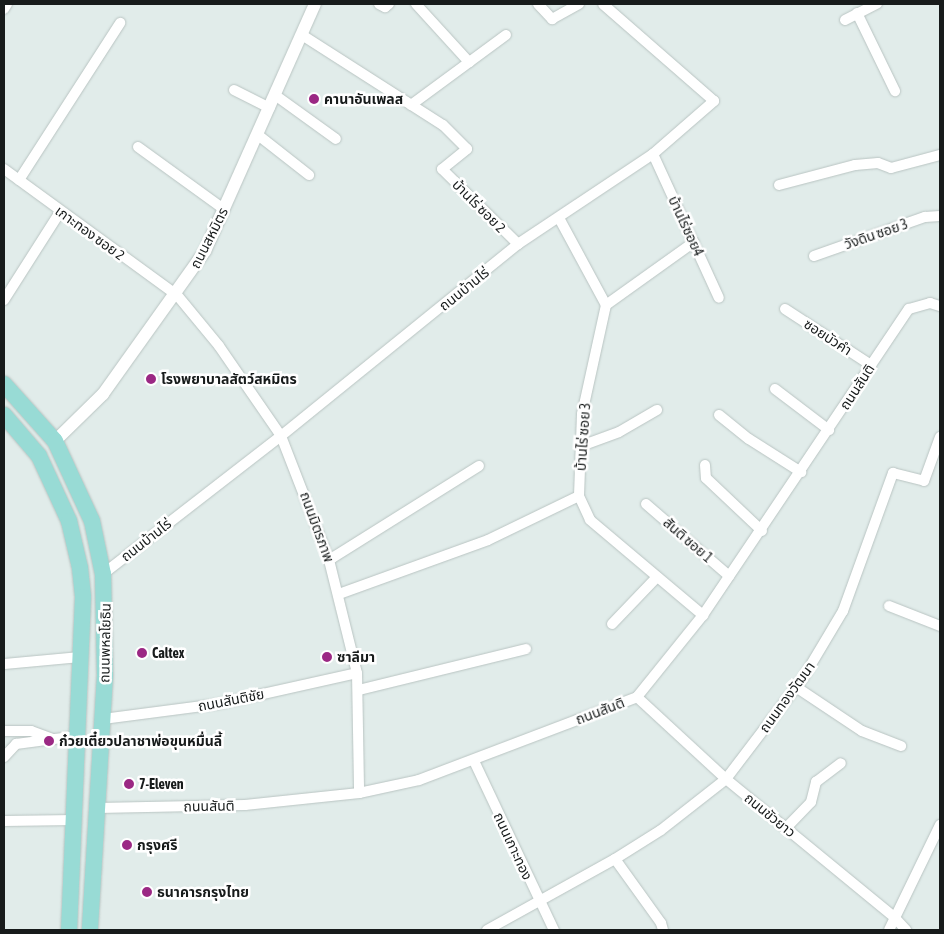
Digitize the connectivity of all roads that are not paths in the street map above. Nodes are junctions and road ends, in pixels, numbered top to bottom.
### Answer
1 (7, 4) edge
2 (315, 4) edge
3 (379, 4) edge
4 (389, 4) edge
5 (416, 4) edge
6 (538, 4) edge
7 (579, 4) edge
8 (603, 4) edge
9 (878, 4) edge
10 (4, 9) edge
11 (857, 14) junction
12 (845, 20) dead end
13 (120, 23) dead end
14 (302, 35) junction
15 (506, 35) dead end
16 (469, 62) junction
17 (234, 90) dead end
18 (895, 92) dead end
19 (275, 95) junction
20 (412, 105) junction
21 (270, 108) junction
22 (258, 135) junction
23 (336, 139) dead end
24 (138, 147) dead end
25 (653, 154) junction
26 (940, 155) edge
27 (4, 169) edge
28 (309, 175) dead end
29 (19, 180) junction
30 (779, 185) dead end
31 (225, 210) junction
32 (60, 212) junction
33 (940, 216) edge
34 (559, 218) junction
35 (694, 242) junction
36 (518, 244) junction
37 (814, 256) dead end
38 (177, 295) junction
39 (719, 298) dead end
40 (4, 300) edge
41 (606, 306) junction
42 (940, 306) edge
43 (785, 309) dead end
44 (871, 365) junction
45 (4, 384) edge
46 (775, 389) dead end
47 (657, 410) dead end
48 (4, 414) edge
49 (719, 415) dead end
50 (829, 430) junction
51 (281, 436) junction
52 (940, 437) edge
53 (54, 442) junction
54 (581, 446) junction
55 (39, 456) junction
56 (705, 465) dead end
57 (480, 466) dead end
58 (801, 472) junction
59 (579, 496) junction
60 (646, 504) dead end
61 (762, 531) junction
62 (329, 560) junction
63 (103, 574) junction
64 (729, 576) junction
65 (657, 577) junction
66 (339, 594) junction
67 (889, 606) dead end
68 (703, 615) junction
69 (612, 624) dead end
70 (940, 626) edge
71 (526, 649) dead end
72 (81, 657) junction
73 (4, 664) edge
74 (357, 672) junction
75 (796, 687) junction
76 (359, 690) junction
77 (636, 697) junction
78 (103, 719) junction
79 (4, 731) edge
80 (78, 736) junction
81 (54, 739) junction
82 (901, 746) dead end
83 (4, 756) edge
84 (474, 761) junction
85 (841, 763) dead end
86 (726, 779) junction
87 (359, 793) junction
88 (98, 808) junction
89 (75, 820) junction
90 (4, 821) edge
91 (940, 825) edge
92 (786, 828) junction
93 (614, 859) junction
94 (539, 904) junction
95 (894, 917) junction
96 (70, 930) edge
97 (90, 930) edge
98 (487, 930) edge
99 (554, 930) edge
100 (663, 930) edge
101 (889, 930) edge
102 (906, 930) edge

1 - 10 street
2 - 14 street, ถนนสหมิตร
3 - 4 street
5 - 16 street
6 - 7 street
8 - 25 street, ถนนบ้านไร่
9 - 11 street
11 - 12 street
11 - 18 street
13 - 29 street
14 - 19 street, ถนนสหมิตร
14 - 20 street
15 - 16 street
16 - 20 street
17 - 21 street
19 - 21 street, ถนนสหมิตร
19 - 23 street
20 - 36 street, บ้านไร่ ซอย 2
21 - 22 street, ถนนสหมิตร
22 - 28 street
22 - 31 street, ถนนสหมิตร
24 - 31 street
25 - 34 street, ถนนบ้านไร่
25 - 35 street, บ้านไร่ซอย4
26 - 30 street
27 - 29 street, เกาะทอง ซอย 2
29 - 32 street, เกาะทอง ซอย 2
31 - 38 street, ถนนสหมิตร
32 - 38 street, เกาะทอง ซอย 2
32 - 40 street
33 - 37 street, วังดิน ซอย 3
34 - 36 street, ถนนบ้านไร่
34 - 41 street
35 - 39 street, บ้านไร่ซอย4
35 - 41 street
36 - 51 street, ถนนบ้านไร่
38 - 51 street, ถนนมิตรภาพ
38 - 53 street, ถนนสหมิตร
41 - 54 street, บ้านไร่ ซอย 3
42 - 44 street, ถนนสันติ
43 - 44 street, ซอยบัวคำ
44 - 50 street, ถนนสันติ
45 - 53 main road, ถนนพหลโยธิน
46 - 50 street
47 - 54 street
48 - 55 main road, ถนนพหลโยธิน
49 - 58 street
50 - 58 street, ถนนสันติ
51 - 62 street, ถนนมิตรภาพ
51 - 63 street, ถนนบ้านไร่
52 - 75 street, ถนนทองวัฒนา
53 - 55 main road
53 - 63 main road, ถนนพหลโยธิน
54 - 59 street, บ้านไร่ ซอย 3
55 - 72 main road, ถนนพหลโยธิน
56 - 61 street
57 - 62 street
58 - 61 street, ถนนสันติ
59 - 65 street, บ้านไร่ ซอย 3
59 - 66 street
60 - 64 street, สันติ ซอย 1
61 - 64 street, ถนนสันติ
62 - 66 street, ถนนมิตรภาพ
63 - 78 main road, ถนนพหลโยธิน
64 - 68 street, ถนนสันติ
65 - 68 street, บ้านไร่ ซอย 3
65 - 69 street
66 - 74 street, ถนนมิตรภาพ
67 - 70 street
68 - 77 street, ถนนสันติ
71 - 76 street
72 - 73 street
72 - 80 main road, ถนนพหลโยธิน
74 - 76 street, ถนนมิตรภาพ
74 - 78 street, ถนนสันติชัย
75 - 82 street
75 - 86 street, ถนนทองวัฒนา
76 - 87 street, ถนนมิตรภาพ
77 - 84 street, ถนนสันติ
77 - 86 street, ถนนขัวยาว
78 - 88 main road, ถนนพหลโยธิน
79 - 81 street
80 - 81 street
80 - 89 main road, ถนนพหลโยธิน
81 - 83 street
84 - 87 street, ถนนสันติ
84 - 94 street, ถนนเกาะทอง
85 - 92 street
86 - 92 street, ถนนขัวยาว
86 - 93 street, ถนนทองวัฒนา
87 - 88 street, ถนนสันติ
88 - 97 main road, ถนนพหลโยธิน
89 - 90 street
89 - 96 main road, ถนนพหลโยธิน
91 - 95 street
92 - 95 street, ถนนขัวยาว
93 - 94 street, ถนนทองวัฒนา
93 - 100 street
94 - 98 street, ถนนทองวัฒนา
94 - 99 street, ถนนเกาะทอง
95 - 101 street
95 - 102 street, ถนนขัวยาว

